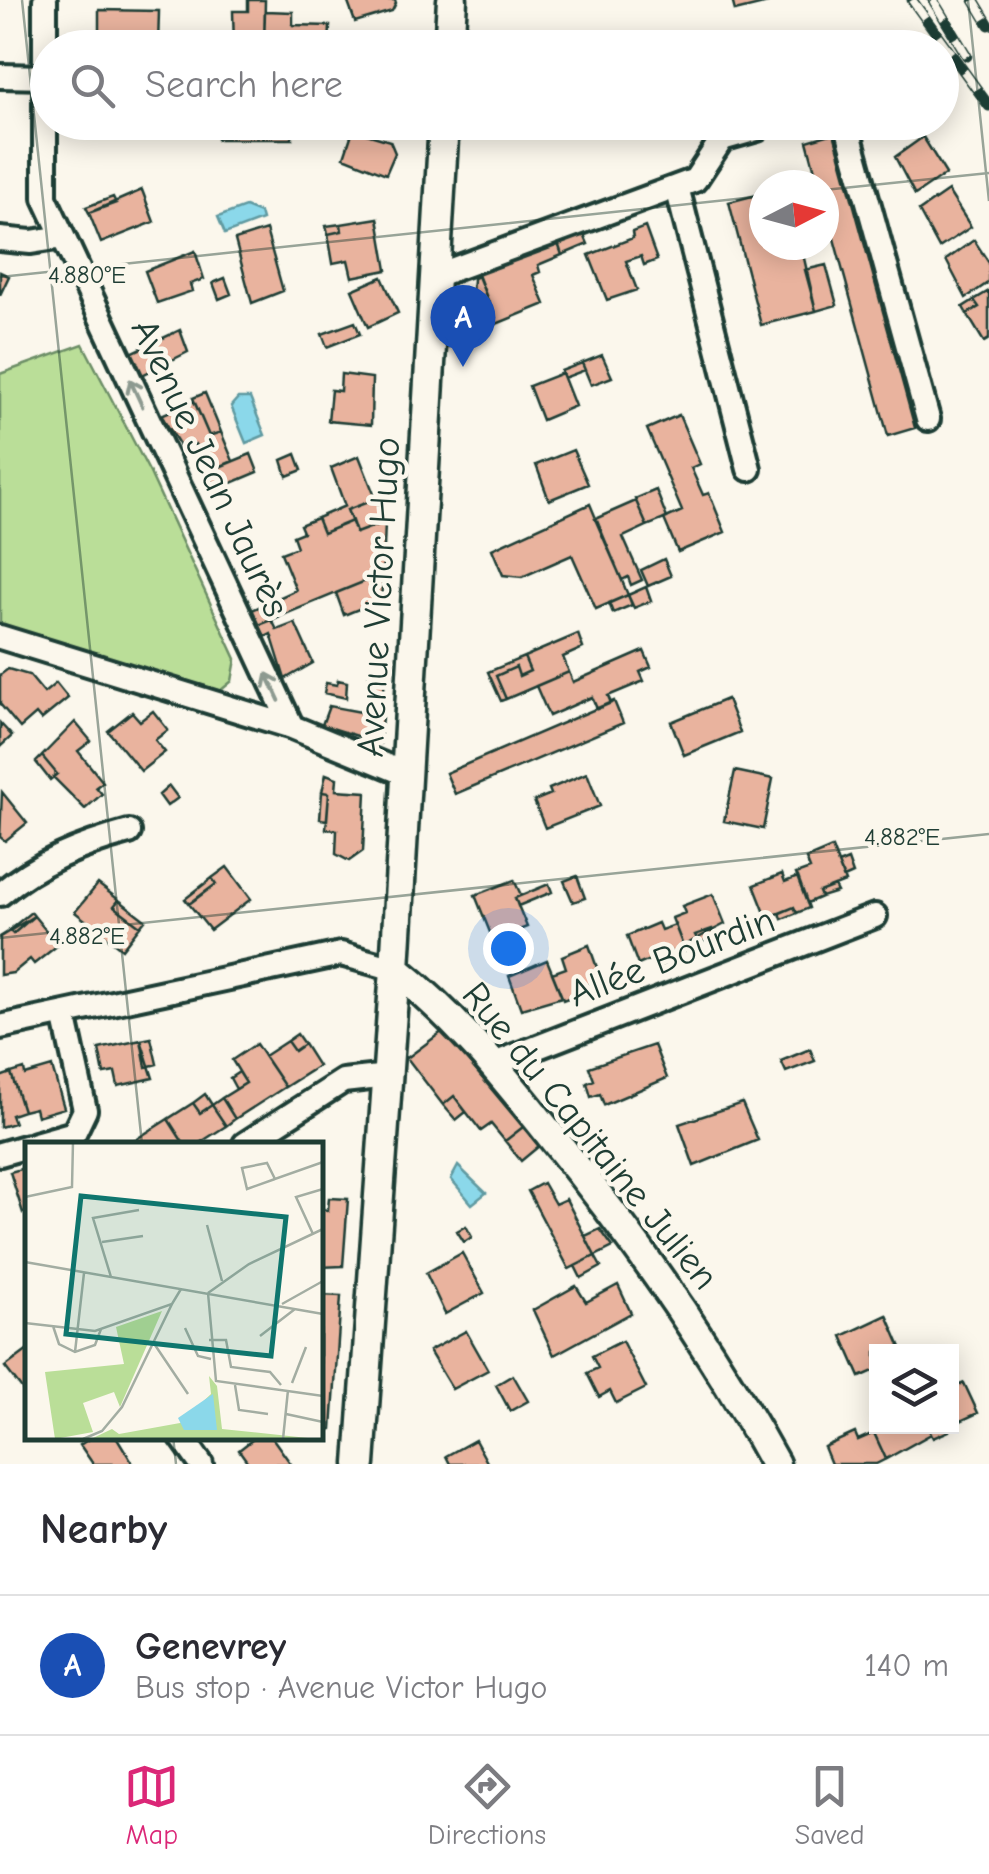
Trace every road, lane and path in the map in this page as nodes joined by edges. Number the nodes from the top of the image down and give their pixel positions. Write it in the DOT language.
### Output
graph roads {
  1 [pos="44,0"];
  2 [pos="452,0"];
  3 [pos="45,30"];
  4 [pos="450,30"];
  5 [pos="0,76"];
  6 [pos="30,77"];
  7 [pos="45,140"];
  8 [pos="443,140"];
  9 [pos="721,140"];
  10 [pos="851,140"];
  11 [pos="677,187"];
  12 [pos="63,237"];
  13 [pos="0,239"];
  14 [pos="435,276"];
  15 [pos="928,420"];
  16 [pos="749,470"];
  17 [pos="0,637"];
  18 [pos="292,727"];
  19 [pos="406,774"];
  20 [pos="129,832"];
  21 [pos="0,894"];
  22 [pos="875,916"];
  23 [pos="395,970"];
  24 [pos="64,1014"];
  25 [pos="0,1027"];
  26 [pos="494,1064"];
  27 [pos="388,1076"];
  28 [pos="42,1142"];
  29 [pos="249,1142"];
  30 [pos="25,1147"];
  31 [pos="0,1154"];
  32 [pos="183,1439"];
  33 [pos="201,1464"];
  34 [pos="360,1464"];
  35 [pos="775,1464"];
  1 -- 3 [label="street, Avenue Jean Jaurès"];
  2 -- 4 [label="street"];
  5 -- 6 [label="street"];
  7 -- 12 [label="street, Avenue Jean Jaurès"];
  8 -- 14 [label="street, Avenue Victor Hugo"];
  9 -- 11 [label="street"];
  10 -- 15 [label="street"];
  11 -- 14 [label="street"];
  11 -- 16 [label="street"];
  12 -- 13 [label="street"];
  18 -- 12 [label="street, Avenue Jean Jaurès, one-way"];
  14 -- 19 [label="street, Avenue Victor Hugo"];
  17 -- 18 [label="street"];
  18 -- 19 [label="street"];
  19 -- 23 [label="street, Avenue Victor Hugo"];
  20 -- 21 [label="street"];
  22 -- 26 [label="street, Allée Bourdin"];
  23 -- 24 [label="street"];
  23 -- 26 [label="street, Rue du Capitaine Julien"];
  23 -- 27 [label="street, Avenue Victor Hugo"];
  24 -- 25 [label="street"];
  24 -- 28 [label="street"];
  26 -- 35 [label="street, Rue du Capitaine Julien"];
  27 -- 29 [label="street"];
  27 -- 34 [label="street, Avenue Victor Hugo"];
  30 -- 31 [label="street"];
  32 -- 33 [label="street"];
}
